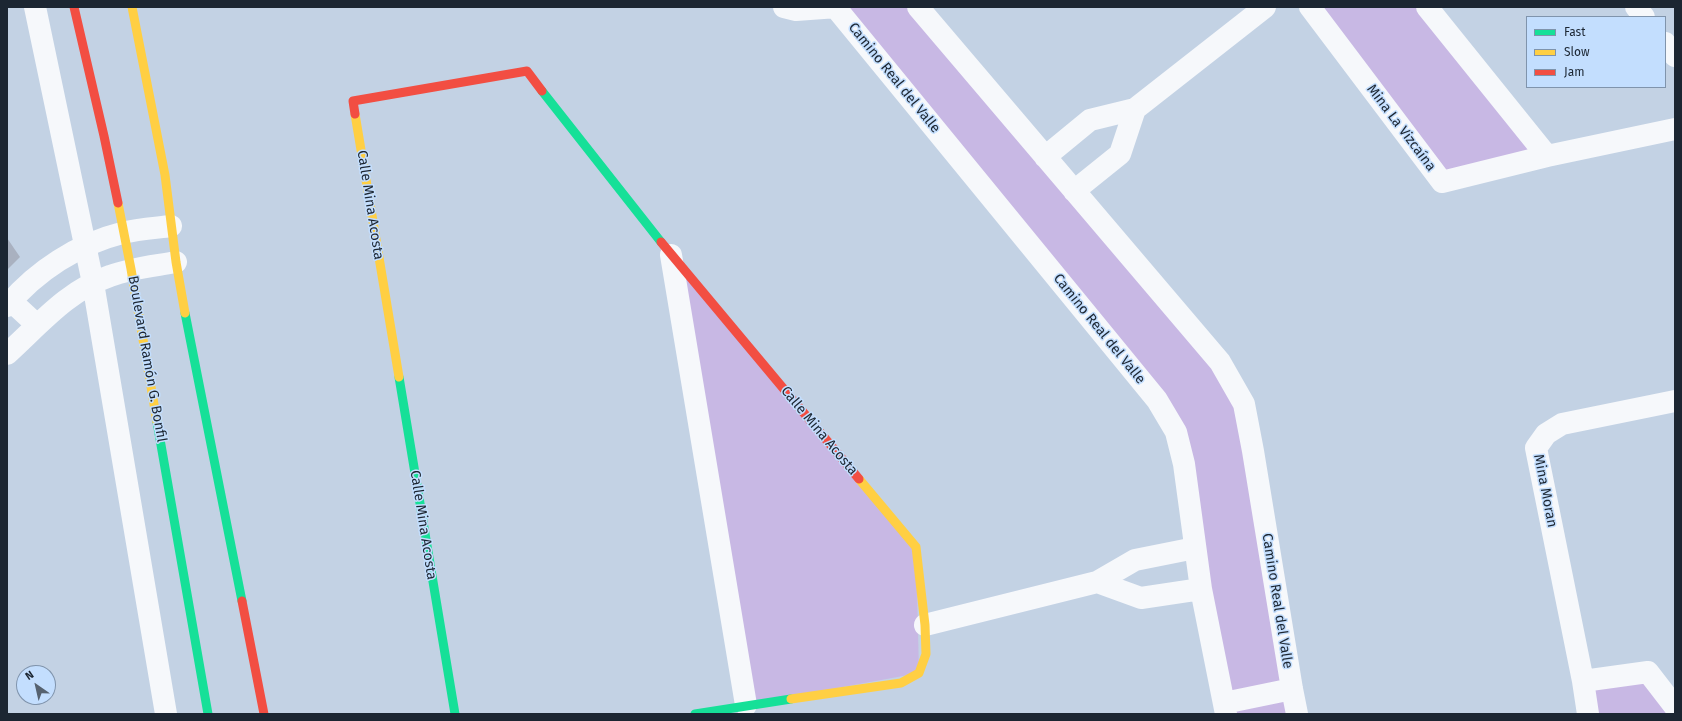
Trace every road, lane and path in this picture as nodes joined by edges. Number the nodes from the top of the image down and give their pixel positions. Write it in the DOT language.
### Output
graph roads {
  1 [pos="35,7"];
  2 [pos="74,7"];
  3 [pos="132,7"];
  4 [pos="784,7"];
  5 [pos="836,7"];
  6 [pos="918,7"];
  7 [pos="1265,7"];
  8 [pos="1310,7"];
  9 [pos="1427,7"];
  10 [pos="1636,7"];
  11 [pos="1643,16"];
  12 [pos="1666,45"];
  13 [pos="1675,56"];
  14 [pos="1135,109"];
  15 [pos="1675,129"];
  16 [pos="1547,156"];
  17 [pos="1045,157"];
  18 [pos="1074,191"];
  19 [pos="171,226"];
  20 [pos="123,233"];
  21 [pos="85,247"];
  22 [pos="671,255"];
  23 [pos="176,262"];
  24 [pos="131,269"];
  25 [pos="92,283"];
  26 [pos="9,303"];
  27 [pos="37,325"];
  28 [pos="7,354"];
  29 [pos="1675,401"];
  30 [pos="1195,548"];
  31 [pos="1097,582"];
  32 [pos="1200,589"];
  33 [pos="925,625"];
  34 [pos="1584,682"];
  35 [pos="1292,689"];
  36 [pos="746,705"];
  37 [pos="1675,708"];
  38 [pos="1225,709"];
  39 [pos="166,714"];
  40 [pos="208,714"];
  41 [pos="264,714"];
  42 [pos="455,714"];
  43 [pos="695,714"];
  44 [pos="1297,714"];
  45 [pos="1588,714"];
  1 -- 21 [label="street"];
  2 -- 20 [label="street, Boulevard Ramón G. Bonfil"];
  3 -- 19 [label="street"];
  4 -- 5 [label="street"];
  5 -- 30 [label="street, Camino Real del Valle"];
  6 -- 17 [label="street, Camino Real del Valle"];
  7 -- 14 [label="street"];
  8 -- 16 [label="street, Mina La Vizcaína"];
  9 -- 16 [label="street"];
  10 -- 11 [label="street"];
  12 -- 13 [label="street"];
  14 -- 17 [label="street"];
  14 -- 18 [label="street"];
  15 -- 16 [label="street, Mina La Vizcaína"];
  17 -- 18 [label="street, Camino Real del Valle"];
  18 -- 35 [label="street, Camino Real del Valle"];
  19 -- 20 [label="street"];
  19 -- 23 [label="street"];
  20 -- 21 [label="street"];
  20 -- 24 [label="street, Boulevard Ramón G. Bonfil"];
  21 -- 25 [label="street"];
  21 -- 26 [label="street"];
  22 -- 33 [label="street, Calle Mina Acosta"];
  22 -- 36 [label="street, Calle Mina Acosta"];
  22 -- 42 [label="street, Calle Mina Acosta"];
  23 -- 24 [label="street"];
  23 -- 41 [label="street"];
  24 -- 25 [label="street"];
  24 -- 40 [label="street, Boulevard Ramón G. Bonfil"];
  25 -- 27 [label="street"];
  25 -- 39 [label="street"];
  26 -- 27 [label="street"];
  27 -- 28 [label="street"];
  29 -- 34 [label="street, Mina Moran"];
  30 -- 31 [label="street"];
  30 -- 32 [label="street, Camino Real del Valle"];
  31 -- 32 [label="street"];
  31 -- 33 [label="street"];
  32 -- 38 [label="street, Camino Real del Valle"];
  33 -- 36 [label="street, Calle Mina Acosta"];
  34 -- 37 [label="street"];
  34 -- 45 [label="street, Mina Moran"];
  35 -- 38 [label="street"];
  35 -- 44 [label="street, Camino Real del Valle"];
  36 -- 43 [label="street, Calle Mina Acosta"];
}
